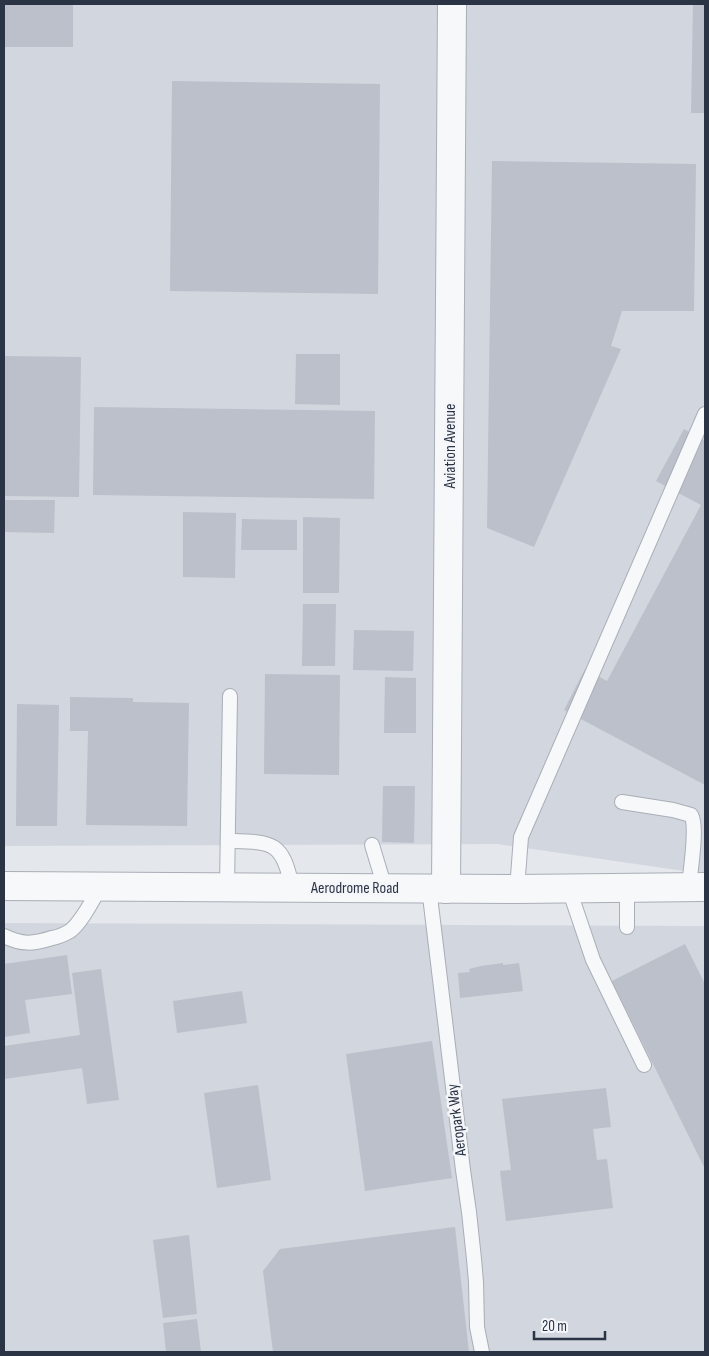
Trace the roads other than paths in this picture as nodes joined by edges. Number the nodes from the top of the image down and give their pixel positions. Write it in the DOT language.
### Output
graph roads {
  1 [pos="452,4"];
  2 [pos="705,414"];
  3 [pos="230,696"];
  4 [pos="622,802"];
  5 [pos="228,842"];
  6 [pos="372,845"];
  7 [pos="4,886"];
  8 [pos="101,886"];
  9 [pos="227,887"];
  10 [pos="697,887"];
  11 [pos="292,888"];
  12 [pos="384,888"];
  13 [pos="437,888"];
  14 [pos="627,888"];
  15 [pos="517,889"];
  16 [pos="569,889"];
  17 [pos="627,927"];
  18 [pos="4,936"];
  19 [pos="644,1065"];
  20 [pos="482,1352"];
  1 -- 13 [label="street, Aviation Avenue"];
  2 -- 15 [label="lane"];
  3 -- 5 [label="lane"];
  4 -- 10 [label="lane"];
  5 -- 9 [label="lane"];
  5 -- 11 [label="lane"];
  6 -- 12 [label="lane"];
  7 -- 8 [label="street, Aerodrome Road"];
  8 -- 9 [label="street, Aerodrome Road"];
  8 -- 18 [label="lane"];
  9 -- 11 [label="street, Aerodrome Road"];
  10 -- 14 [label="street, Aerodrome Road"];
  11 -- 12 [label="street, Aerodrome Road"];
  12 -- 13 [label="street, Aerodrome Road"];
  13 -- 15 [label="street, Aerodrome Road"];
  13 -- 20 [label="lane, Aeropark Way"];
  14 -- 16 [label="street, Aerodrome Road"];
  14 -- 17 [label="lane"];
  15 -- 16 [label="street, Aerodrome Road"];
  16 -- 19 [label="lane"];
}
